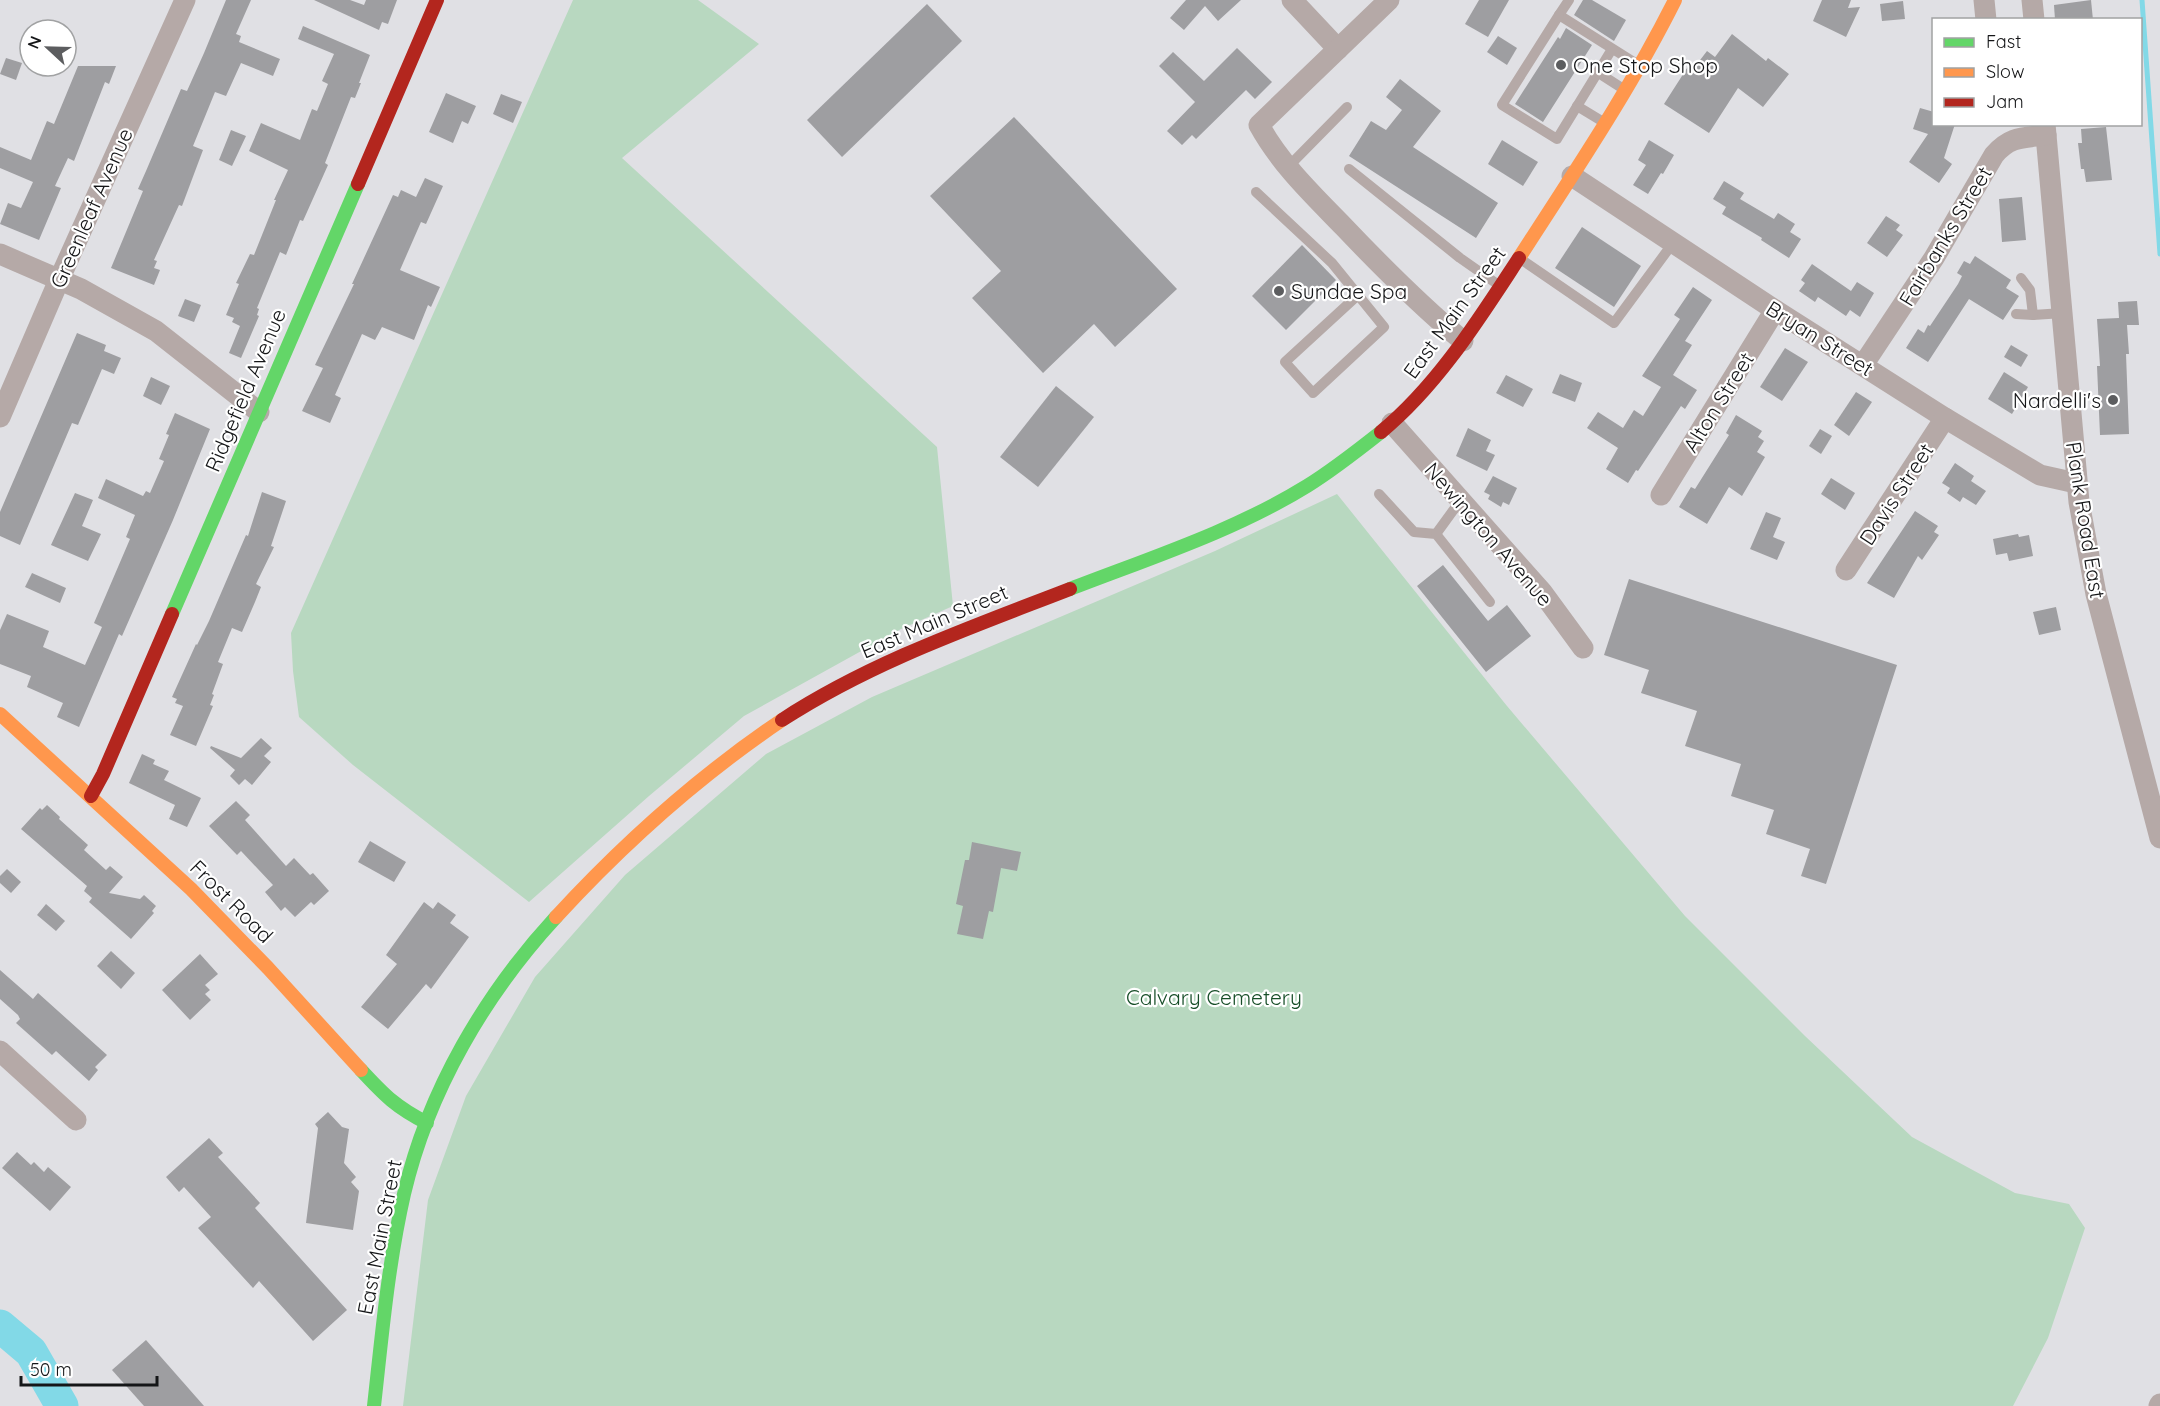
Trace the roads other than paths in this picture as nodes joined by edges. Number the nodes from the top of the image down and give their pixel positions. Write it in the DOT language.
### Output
graph roads {
  1 [pos="185,0"];
  2 [pos="437,0"];
  3 [pos="1292,0"];
  4 [pos="1389,0"];
  5 [pos="1569,0"];
  6 [pos="1675,0"];
  7 [pos="1983,0"];
  8 [pos="2032,0"];
  9 [pos="1559,15"];
  10 [pos="1986,18"];
  11 [pos="2034,18"];
  12 [pos="1338,49"];
  13 [pos="1612,49"];
  14 [pos="1641,66"];
  15 [pos="1598,72"];
  16 [pos="1626,90"];
  17 [pos="1577,106"];
  18 [pos="1347,107"];
  19 [pos="1605,123"];
  20 [pos="2046,130"];
  21 [pos="2003,134"];
  22 [pos="1287,168"];
  23 [pos="1349,169"];
  24 [pos="1572,176"];
  25 [pos="1256,192"];
  26 [pos="1673,243"];
  27 [pos="0,254"];
  28 [pos="1518,258"];
  29 [pos="2021,278"];
  30 [pos="59,280"];
  31 [pos="1501,286"];
  32 [pos="1358,295"];
  33 [pos="1774,310"];
  34 [pos="2063,313"];
  35 [pos="2016,314"];
  36 [pos="2033,315"];
  37 [pos="1464,341"];
  38 [pos="1863,365"];
  39 [pos="259,412"];
  40 [pos="0,417"];
  41 [pos="1946,418"];
  42 [pos="1392,423"];
  43 [pos="2076,483"];
  44 [pos="1379,494"];
  45 [pos="1660,495"];
  46 [pos="1460,501"];
  47 [pos="1436,534"];
  48 [pos="1846,570"];
  49 [pos="1490,602"];
  50 [pos="1583,648"];
  51 [pos="0,714"];
  52 [pos="91,796"];
  53 [pos="2160,838"];
  54 [pos="0,1051"];
  55 [pos="76,1120"];
  56 [pos="427,1123"];
  57 [pos="374,1406"];
  1 -- 30 [label="street, Greenleaf Avenue"];
  2 -- 39 [label="main road, Ridgefield Avenue"];
  3 -- 12 [label="street"];
  4 -- 12 [label="street"];
  5 -- 9 [label="lane"];
  6 -- 14 [label="main road, East Main Street"];
  7 -- 10 [label="street"];
  8 -- 11 [label="street"];
  9 -- 13 [label="lane"];
  9 -- 17 [label="lane"];
  12 -- 22 [label="street"];
  13 -- 14 [label="lane"];
  13 -- 15 [label="lane"];
  14 -- 16 [label="main road, East Main Street"];
  15 -- 16 [label="lane"];
  15 -- 17 [label="lane"];
  16 -- 19 [label="main road, East Main Street"];
  17 -- 19 [label="lane"];
  18 -- 22 [label="lane"];
  19 -- 24 [label="main road, East Main Street"];
  20 -- 21 [label="street, Fairbanks Street"];
  20 -- 34 [label="street, Plank Road East"];
  21 -- 38 [label="street, Fairbanks Street"];
  22 -- 37 [label="street"];
  23 -- 31 [label="lane"];
  24 -- 26 [label="street, Bryan Street"];
  24 -- 28 [label="main road, East Main Street"];
  25 -- 32 [label="lane"];
  26 -- 28 [label="lane"];
  26 -- 33 [label="street, Bryan Street"];
  27 -- 30 [label="street"];
  28 -- 31 [label="main road, East Main Street"];
  29 -- 36 [label="lane"];
  30 -- 39 [label="street"];
  30 -- 40 [label="street, Greenleaf Avenue"];
  31 -- 37 [label="main road, East Main Street"];
  32 -- 32 [label="lane"];
  33 -- 38 [label="street, Bryan Street"];
  33 -- 45 [label="street, Alton Street"];
  34 -- 36 [label="lane"];
  34 -- 43 [label="street, Plank Road East"];
  35 -- 36 [label="lane"];
  37 -- 42 [label="main road, East Main Street"];
  38 -- 41 [label="street, Bryan Street"];
  39 -- 52 [label="main road, Ridgefield Avenue"];
  41 -- 43 [label="street, Bryan Street"];
  41 -- 48 [label="street, Davis Street"];
  42 -- 46 [label="street, Newington Avenue"];
  42 -- 56 [label="main road, East Main Street"];
  43 -- 53 [label="street, Plank Road East"];
  44 -- 47 [label="lane"];
  46 -- 47 [label="lane"];
  46 -- 50 [label="street, Newington Avenue"];
  47 -- 49 [label="lane"];
  51 -- 52 [label="main road, Frost Road"];
  52 -- 56 [label="main road, Frost Road"];
  54 -- 55 [label="street"];
  56 -- 57 [label="main road, East Main Street"];
}
